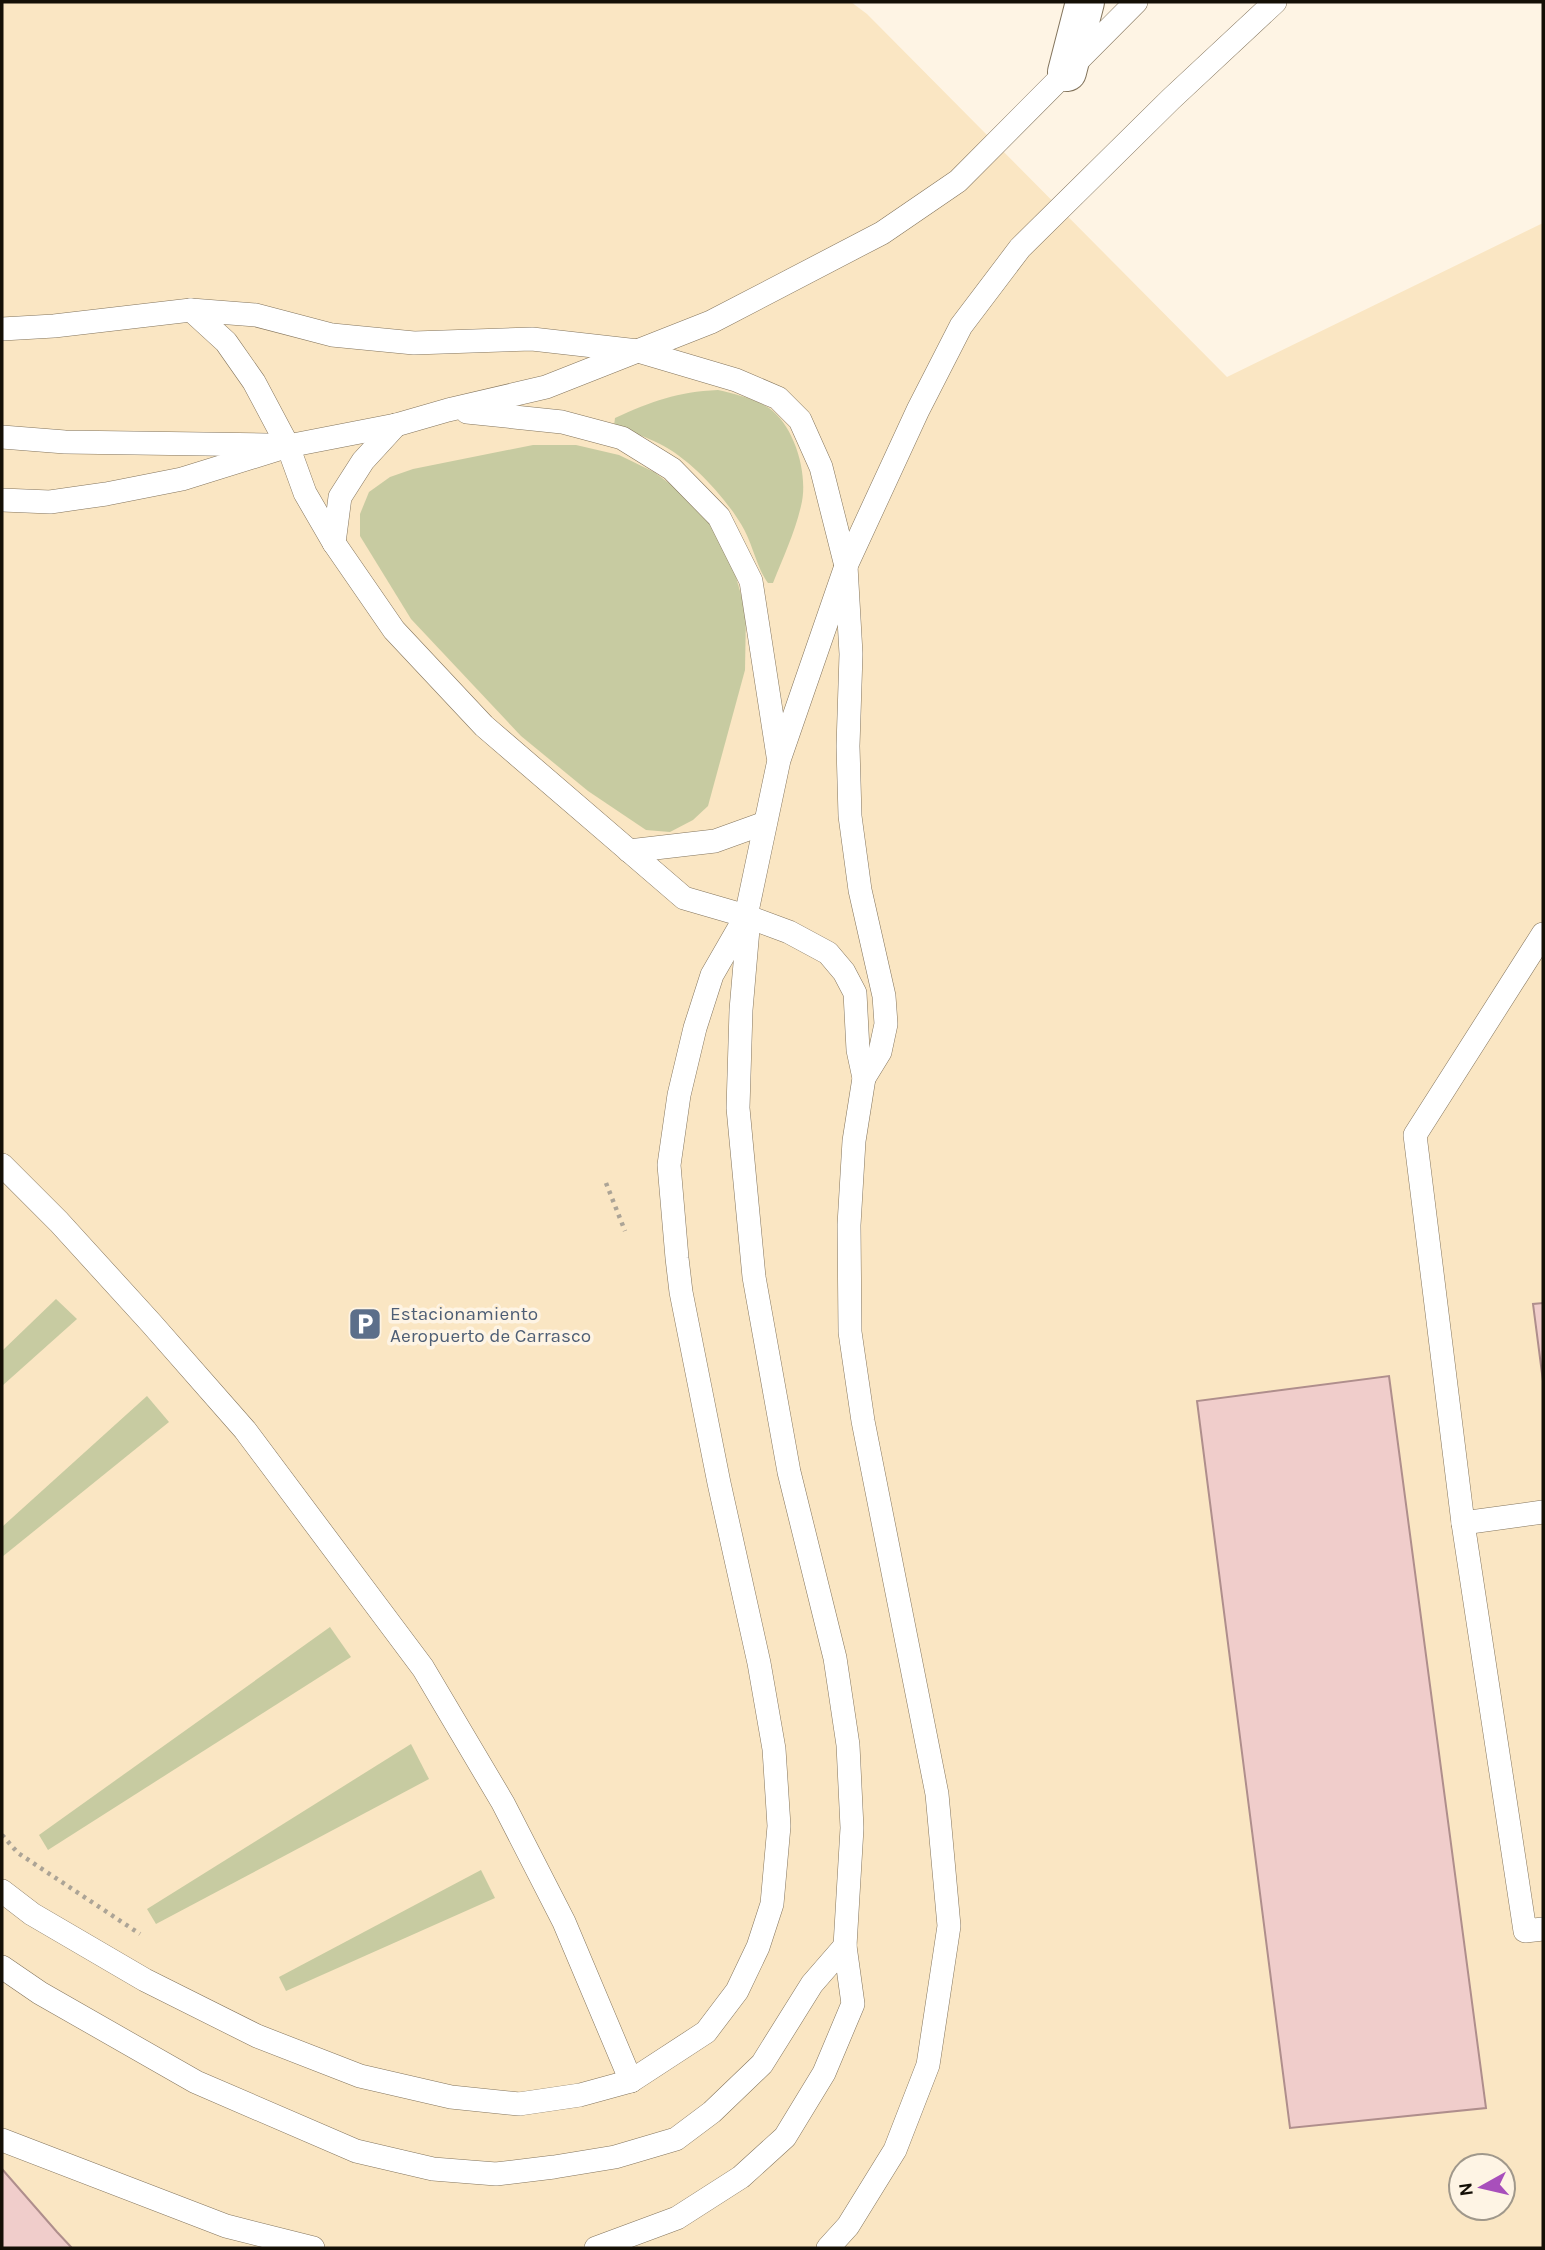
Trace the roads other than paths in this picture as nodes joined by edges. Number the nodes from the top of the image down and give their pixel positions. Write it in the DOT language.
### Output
graph roads {
  1 [pos="1085,2"];
  2 [pos="1136,2"];
  3 [pos="1275,2"];
  4 [pos="1067,72"];
  5 [pos="191,310"];
  6 [pos="2,329"];
  7 [pos="638,351"];
  8 [pos="448,410"];
  9 [pos="396,425"];
  10 [pos="2,437"];
  11 [pos="288,446"];
  12 [pos="2,500"];
  13 [pos="334,543"];
  14 [pos="846,566"];
  15 [pos="779,760"];
  16 [pos="765,823"];
  17 [pos="629,850"];
  18 [pos="746,916"];
  19 [pos="1543,934"];
  20 [pos="864,1078"];
  21 [pos="2,1165"];
  22 [pos="1543,1512"];
  23 [pos="1463,1524"];
  24 [pos="2,1891"];
  25 [pos="1543,1929"];
  26 [pos="845,1947"];
  27 [pos="2,1967"];
  28 [pos="631,2081"];
  29 [pos="2,2140"];
  30 [pos="313,2248"];
  31 [pos="596,2248"];
  32 [pos="828,2248"];
  1 -- 4 [label="highway"];
  2 -- 4 [label="lane"];
  3 -- 14 [label="lane"];
  4 -- 7 [label="lane"];
  5 -- 6 [label="lane"];
  5 -- 7 [label="lane"];
  5 -- 11 [label="lane"];
  7 -- 8 [label="lane"];
  7 -- 14 [label="lane"];
  8 -- 9 [label="lane"];
  8 -- 15 [label="lane"];
  9 -- 11 [label="lane"];
  9 -- 13 [label="lane"];
  10 -- 11 [label="lane"];
  11 -- 12 [label="lane"];
  11 -- 13 [label="lane"];
  13 -- 17 [label="lane"];
  14 -- 15 [label="lane"];
  14 -- 20 [label="lane"];
  15 -- 16 [label="lane"];
  16 -- 17 [label="lane"];
  16 -- 18 [label="lane"];
  17 -- 18 [label="lane"];
  18 -- 20 [label="lane"];
  18 -- 26 [label="lane"];
  18 -- 28 [label="lane"];
  19 -- 23 [label="lane"];
  20 -- 32 [label="lane"];
  21 -- 28 [label="lane"];
  22 -- 23 [label="lane"];
  23 -- 25 [label="lane"];
  24 -- 28 [label="lane"];
  26 -- 27 [label="lane"];
  26 -- 31 [label="lane"];
  29 -- 30 [label="lane"];
}
